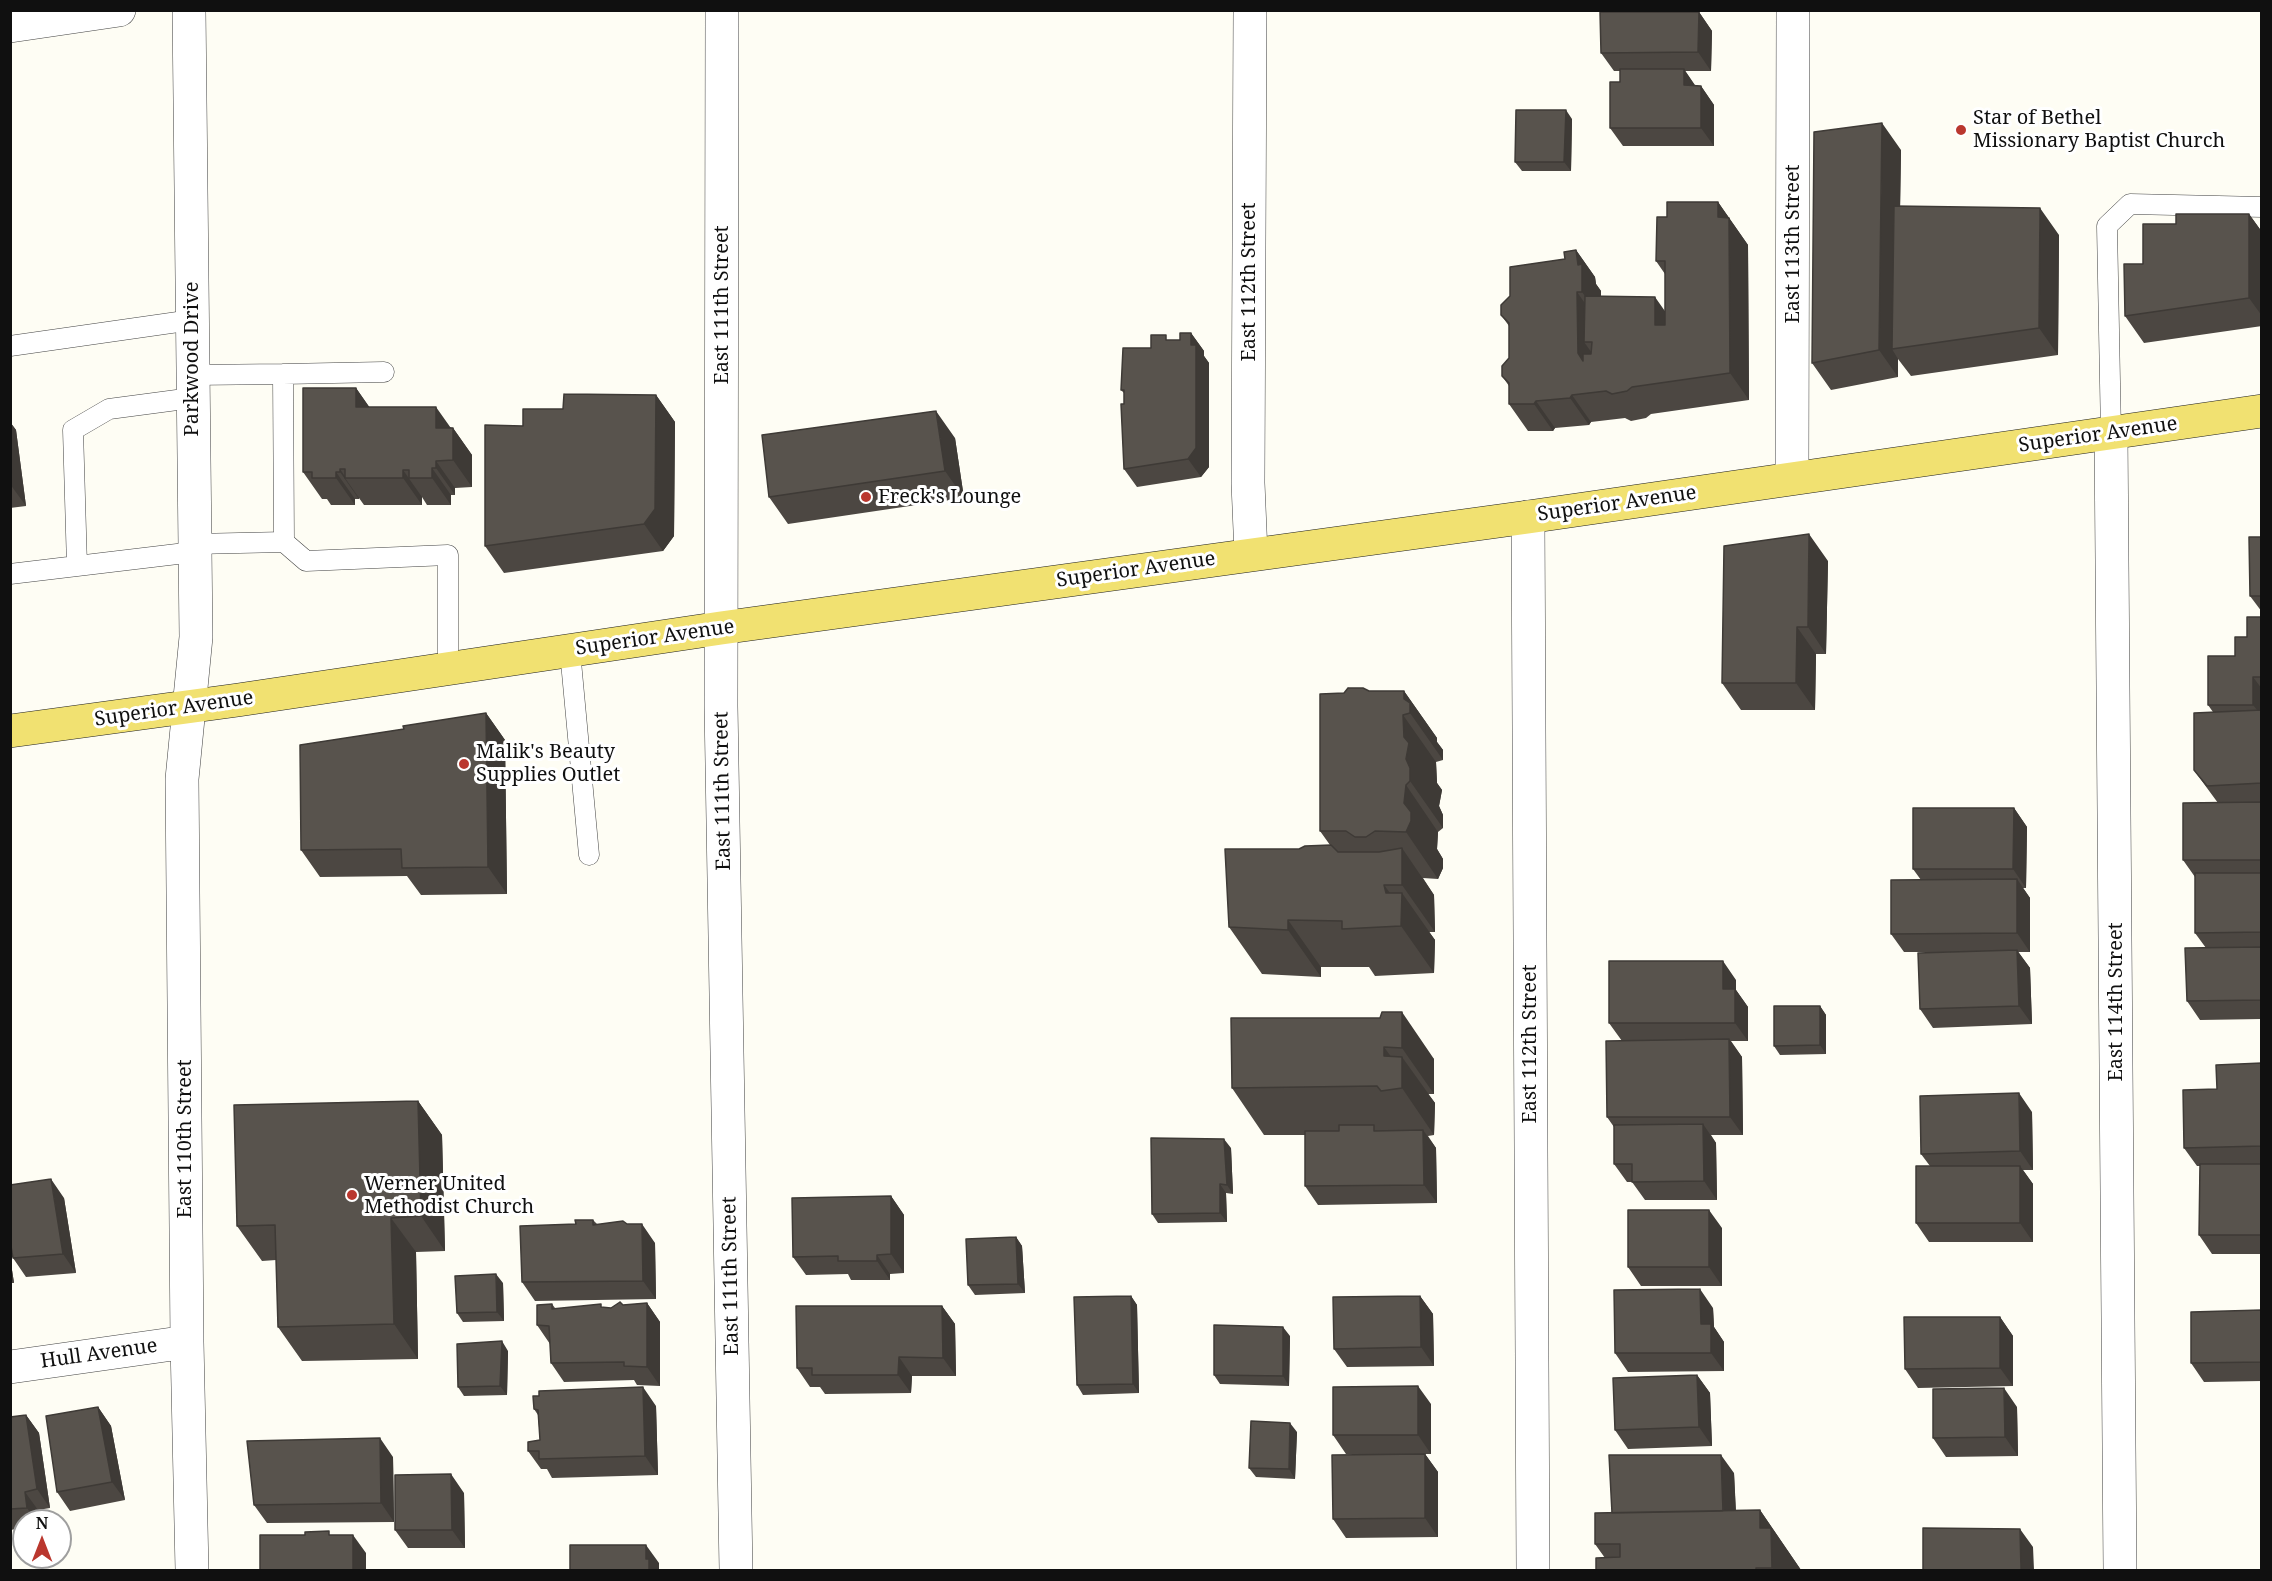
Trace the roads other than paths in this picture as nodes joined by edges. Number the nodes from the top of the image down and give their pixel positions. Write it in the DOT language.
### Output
graph roads {
  1 [pos="119,10"];
  2 [pos="189,10"];
  3 [pos="723,10"];
  4 [pos="1250,10"];
  5 [pos="1793,10"];
  6 [pos="10,26"];
  7 [pos="2262,207"];
  8 [pos="192,320"];
  9 [pos="10,346"];
  10 [pos="384,372"];
  11 [pos="283,374"];
  12 [pos="192,387"];
  13 [pos="2262,411"];
  14 [pos="2111,434"];
  15 [pos="1792,478"];
  16 [pos="1528,517"];
  17 [pos="284,542"];
  18 [pos="195,548"];
  19 [pos="1251,554"];
  20 [pos="77,566"];
  21 [pos="10,574"];
  22 [pos="721,628"];
  23 [pos="570,651"];
  24 [pos="448,669"];
  25 [pos="188,707"];
  26 [pos="10,732"];
  27 [pos="589,855"];
  28 [pos="187,1342"];
  29 [pos="10,1366"];
  30 [pos="192,1570"];
  31 [pos="736,1570"];
  32 [pos="1533,1570"];
  33 [pos="2121,1570"];
  1 -- 6 [label="street"];
  2 -- 8 [label="street, Parkwood Drive"];
  3 -- 22 [label="street, East 111th Street"];
  4 -- 19 [label="street, East 112th Street"];
  5 -- 15 [label="street, East 113th Street"];
  7 -- 14 [label="lane"];
  8 -- 9 [label="lane"];
  8 -- 12 [label="street, Parkwood Drive"];
  10 -- 11 [label="lane"];
  11 -- 12 [label="lane"];
  11 -- 17 [label="lane"];
  12 -- 18 [label="street, Parkwood Drive"];
  12 -- 20 [label="lane"];
  13 -- 14 [label="main road, Superior Avenue"];
  14 -- 15 [label="main road, Superior Avenue"];
  14 -- 33 [label="street, East 114th Street"];
  15 -- 16 [label="main road, Superior Avenue"];
  16 -- 19 [label="main road, Superior Avenue"];
  16 -- 32 [label="street, East 112th Street"];
  17 -- 18 [label="lane"];
  17 -- 24 [label="lane"];
  18 -- 20 [label="lane"];
  18 -- 25 [label="street, Parkwood Drive"];
  19 -- 22 [label="main road, Superior Avenue"];
  20 -- 21 [label="lane"];
  22 -- 23 [label="main road, Superior Avenue"];
  22 -- 31 [label="street, East 111th Street"];
  23 -- 24 [label="main road, Superior Avenue"];
  23 -- 27 [label="lane"];
  24 -- 25 [label="main road, Superior Avenue"];
  25 -- 26 [label="main road, Superior Avenue"];
  25 -- 28 [label="street, East 110th Street"];
  28 -- 29 [label="street, Hull Avenue"];
  28 -- 30 [label="street, East 110th Street"];
}
